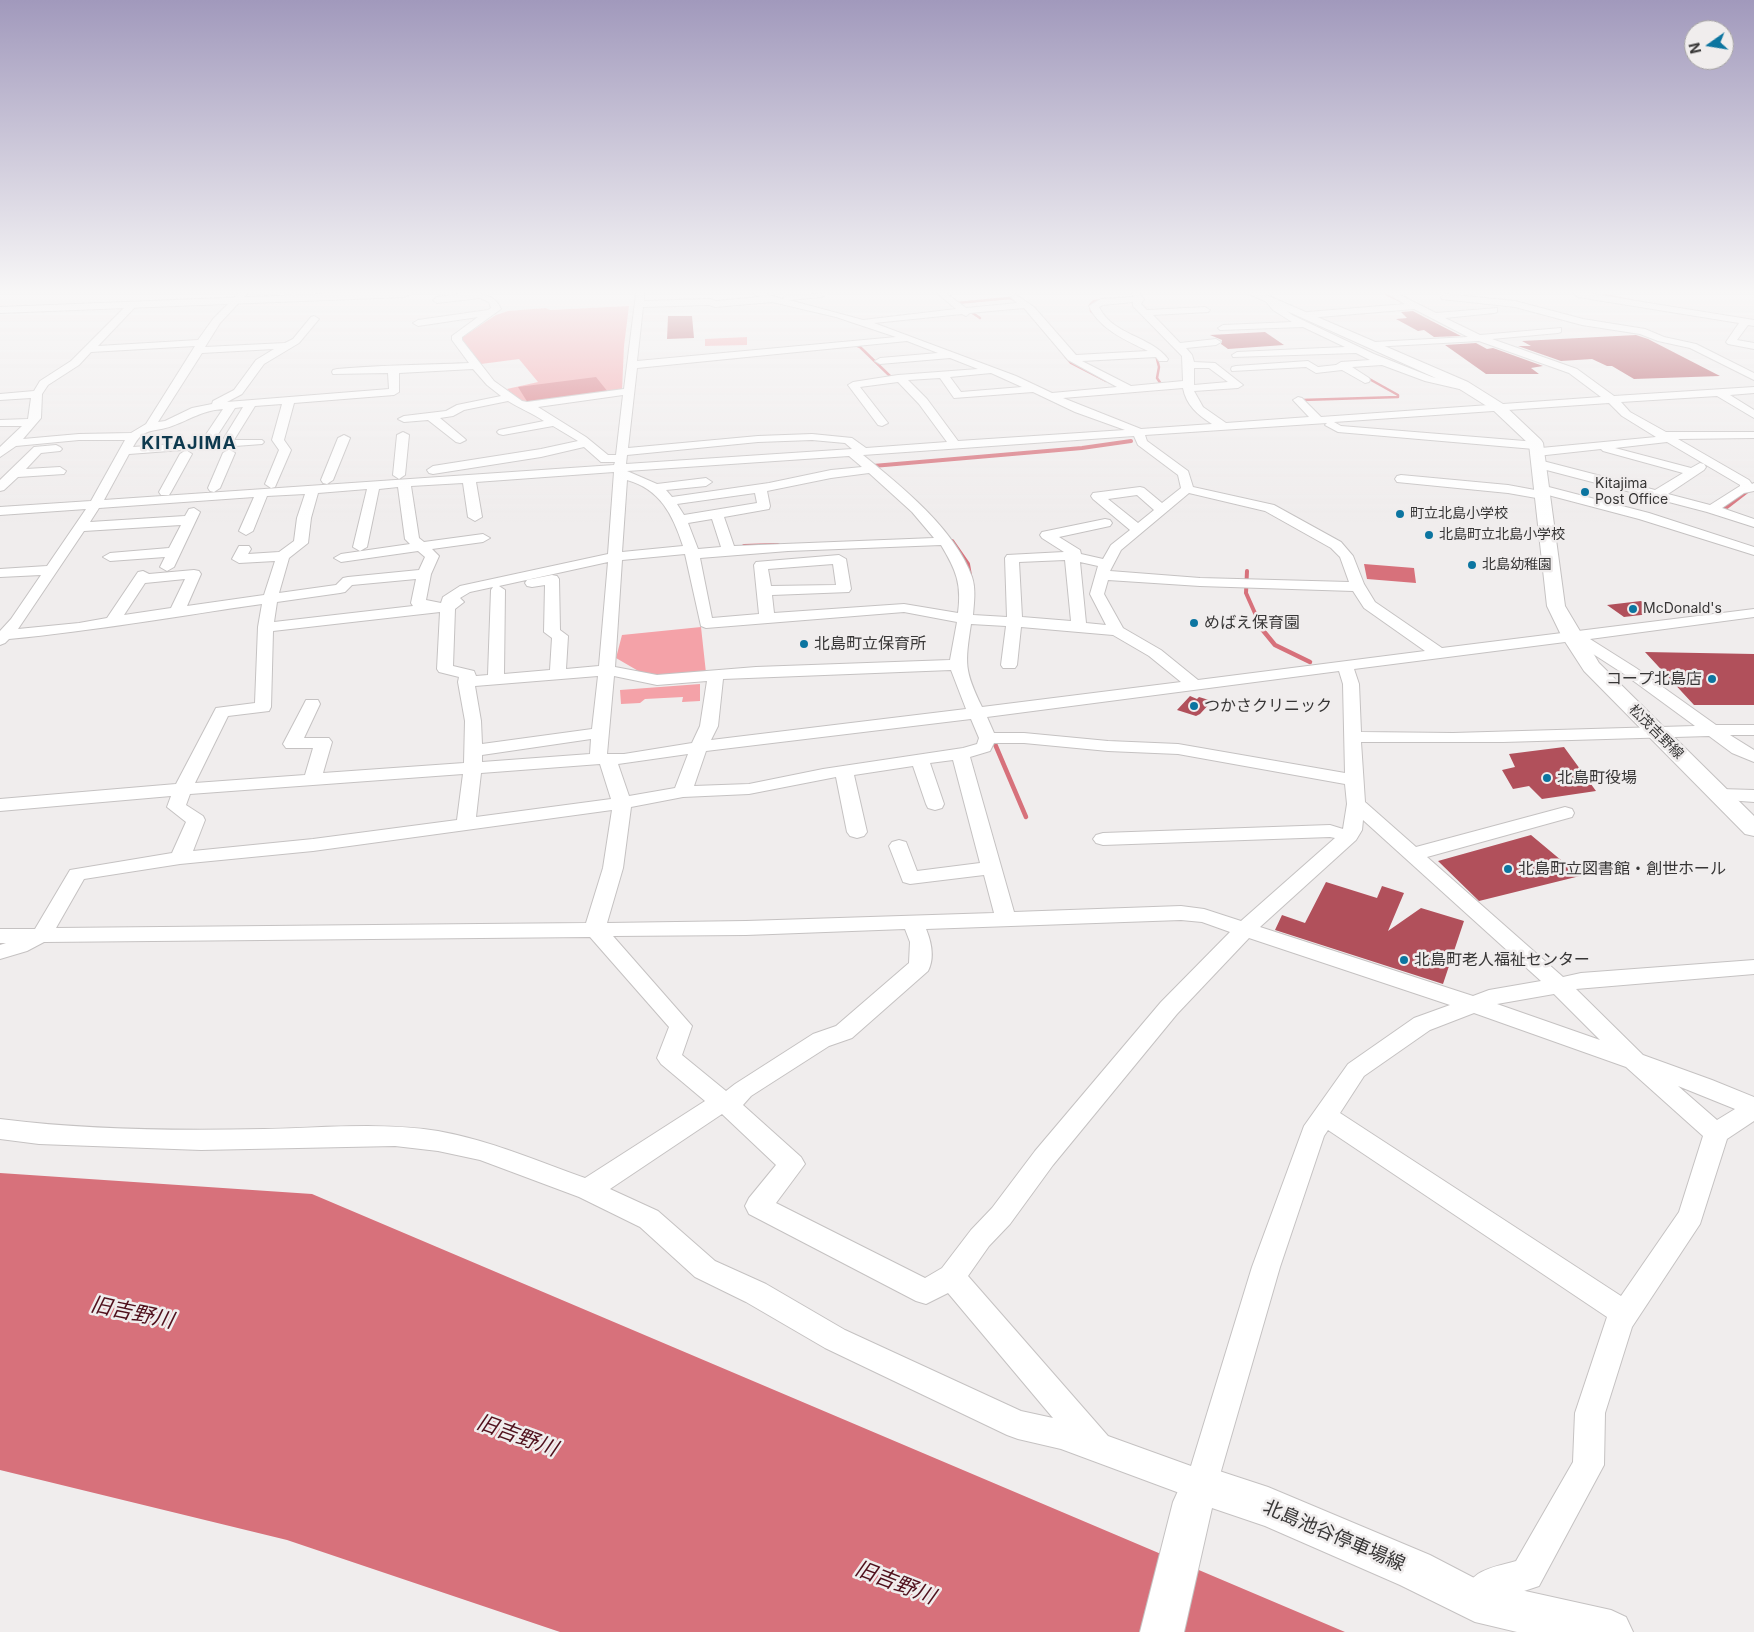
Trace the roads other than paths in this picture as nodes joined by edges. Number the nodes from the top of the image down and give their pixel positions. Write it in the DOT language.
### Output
graph roads {
  1 [pos="64,370"];
  2 [pos="185,370"];
  3 [pos="254,370"];
  4 [pos="355,370"];
  5 [pos="395,370"];
  6 [pos="480,370"];
  7 [pos="631,370"];
  8 [pos="890,370"];
  9 [pos="990,370"];
  10 [pos="992,370"];
  11 [pos="1093,370"];
  12 [pos="1162,370"];
  13 [pos="1189,370"];
  14 [pos="1219,370"];
  15 [pos="1348,370"];
  16 [pos="1407,370"];
  17 [pos="1429,370"];
  18 [pos="1571,370"];
  19 [pos="1739,370"];
  20 [pos="1754,370"];
  21 [pos="337,372"];
  22 [pos="1742,372"];
  23 [pos="943,374"];
  24 [pos="1754,377"];
  25 [pos="899,378"];
  26 [pos="1365,380"];
  27 [pos="1168,386"];
  28 [pos="1189,386"];
  29 [pos="1468,388"];
  30 [pos="1034,389"];
  31 [pos="1129,389"];
  32 [pos="1754,390"];
  33 [pos="629,391"];
  34 [pos="380,393"];
  35 [pos="1720,393"];
  36 [pos="37,394"];
  37 [pos="0,397"];
  38 [pos="334,397"];
  39 [pos="512,397"];
  40 [pos="1049,397"];
  41 [pos="289,400"];
  42 [pos="1298,400"];
  43 [pos="1612,400"];
  44 [pos="251,403"];
  45 [pos="231,405"];
  46 [pos="527,405"];
  47 [pos="210,407"];
  48 [pos="1498,407"];
  49 [pos="376,408"];
  50 [pos="330,411"];
  51 [pos="1754,415"];
  52 [pos="430,416"];
  53 [pos="404,419"];
  54 [pos="1321,420"];
  55 [pos="32,422"];
  56 [pos="554,422"];
  57 [pos="0,423"];
  58 [pos="882,424"];
  59 [pos="1740,425"];
  60 [pos="150,426"];
  61 [pos="1223,426"];
  62 [pos="1754,426"];
  63 [pos="503,432"];
  64 [pos="1141,433"];
  65 [pos="403,435"];
  66 [pos="1754,435"];
  67 [pos="133,436"];
  68 [pos="1667,436"];
  69 [pos="230,438"];
  70 [pos="344,438"];
  71 [pos="460,440"];
  72 [pos="583,440"];
  73 [pos="258,442"];
  74 [pos="955,445"];
  75 [pos="204,446"];
  76 [pos="1596,446"];
  77 [pos="5,448"];
  78 [pos="471,448"];
  79 [pos="78,449"];
  80 [pos="125,451"];
  81 [pos="859,452"];
  82 [pos="1538,454"];
  83 [pos="480,462"];
  84 [pos="1708,462"];
  85 [pos="621,463"];
  86 [pos="873,469"];
  87 [pos="60,471"];
  88 [pos="1693,472"];
  89 [pos="14,473"];
  90 [pos="469,478"];
  91 [pos="401,479"];
  92 [pos="1400,479"];
  93 [pos="327,480"];
  94 [pos="706,482"];
  95 [pos="1107,484"];
  96 [pos="374,485"];
  97 [pos="0,487"];
  98 [pos="214,488"];
  99 [pos="266,488"];
  100 [pos="655,488"];
  101 [pos="760,488"];
  102 [pos="1750,488"];
  103 [pos="314,489"];
  104 [pos="1187,489"];
  105 [pos="739,491"];
  106 [pos="166,492"];
  107 [pos="1542,492"];
  108 [pos="1118,493"];
  109 [pos="1657,495"];
  110 [pos="201,497"];
  111 [pos="668,501"];
  112 [pos="116,504"];
  113 [pos="95,505"];
  114 [pos="749,509"];
  115 [pos="1712,509"];
  116 [pos="1162,510"];
  117 [pos="0,511"];
  118 [pos="717,514"];
  119 [pos="475,517"];
  120 [pos="190,520"];
  121 [pos="680,520"];
  122 [pos="1754,522"];
  123 [pos="143,523"];
  124 [pos="1105,523"];
  125 [pos="80,527"];
  126 [pos="1086,527"];
  127 [pos="1138,529"];
  128 [pos="246,530"];
  129 [pos="483,538"];
  130 [pos="946,541"];
  131 [pos="1120,545"];
  132 [pos="360,546"];
  133 [pos="422,548"];
  134 [pos="729,548"];
  135 [pos="244,549"];
  136 [pos="692,551"];
  137 [pos="1754,551"];
  138 [pos="175,552"];
  139 [pos="117,556"];
  140 [pos="283,556"];
  141 [pos="1072,556"];
  142 [pos="614,557"];
  143 [pos="341,558"];
  144 [pos="167,567"];
  145 [pos="1104,569"];
  146 [pos="51,570"];
  147 [pos="0,573"];
  148 [pos="424,574"];
  149 [pos="1359,586"];
  150 [pos="498,590"];
  151 [pos="764,591"];
  152 [pos="271,597"];
  153 [pos="447,607"];
  154 [pos="177,612"];
  155 [pos="1754,613"];
  156 [pos="767,618"];
  157 [pos="965,619"];
  158 [pos="112,621"];
  159 [pos="1016,622"];
  160 [pos="1079,626"];
  161 [pos="266,627"];
  162 [pos="1117,631"];
  163 [pos="1575,637"];
  164 [pos="3,638"];
  165 [pos="1440,654"];
  166 [pos="958,664"];
  167 [pos="1009,665"];
  168 [pos="1345,666"];
  169 [pos="607,670"];
  170 [pos="558,673"];
  171 [pos="716,675"];
  172 [pos="496,678"];
  173 [pos="466,682"];
  174 [pos="1196,686"];
  175 [pos="312,704"];
  176 [pos="978,713"];
  177 [pos="1712,730"];
  178 [pos="1754,730"];
  179 [pos="1655,731"];
  180 [pos="600,733"];
  181 [pos="1353,737"];
  182 [pos="988,738"];
  183 [pos="699,747"];
  184 [pos="960,754"];
  185 [pos="1754,757"];
  186 [pos="473,759"];
  187 [pos="603,759"];
  188 [pos="920,760"];
  189 [pos="844,771"];
  190 [pos="313,779"];
  191 [pos="1354,780"];
  192 [pos="183,789"];
  193 [pos="683,792"];
  194 [pos="1720,795"];
  195 [pos="1754,796"];
  196 [pos="622,802"];
  197 [pos="935,804"];
  198 [pos="1356,804"];
  199 [pos="0,805"];
  200 [pos="1565,813"];
  201 [pos="466,823"];
  202 [pos="1754,829"];
  203 [pos="857,832"];
  204 [pos="1349,836"];
  205 [pos="1102,839"];
  206 [pos="899,846"];
  207 [pos="1414,854"];
  208 [pos="180,858"];
  209 [pos="992,868"];
  210 [pos="1006,920"];
  211 [pos="913,923"];
  212 [pos="595,929"];
  213 [pos="1244,930"];
  214 [pos="42,934"];
  215 [pos="0,936"];
  216 [pos="0,952"];
  217 [pos="1754,966"];
  218 [pos="1560,985"];
  219 [pos="1473,1004"];
  220 [pos="1635,1062"];
  221 [pos="725,1103"];
  222 [pos="1754,1108"];
  223 [pos="1326,1115"];
  224 [pos="0,1129"];
  225 [pos="1716,1133"];
  226 [pos="588,1190"];
  227 [pos="952,1276"];
  228 [pos="1624,1313"];
  229 [pos="1097,1447"];
  230 [pos="1197,1494"];
  231 [pos="1475,1601"];
  232 [pos="1162,1632"];
  233 [pos="1611,1632"];
  1 -- 36 [label="street"];
  2 -- 60 [label="street"];
  3 -- 47 [label="street"];
  4 -- 21 [label="street"];
  5 -- 34 [label="street"];
  6 -- 39 [label="street"];
  7 -- 33 [label="street"];
  8 -- 25 [label="street"];
  9 -- 23 [label="street"];
  10 -- 30 [label="street"];
  11 -- 31 [label="street"];
  12 -- 27 [label="street"];
  13 -- 28 [label="street"];
  14 -- 28 [label="street"];
  15 -- 26 [label="street"];
  16 -- 29 [label="street"];
  17 -- 29 [label="main road"];
  18 -- 43 [label="street"];
  19 -- 22 [label="street"];
  20 -- 22 [label="street"];
  22 -- 24 [label="street"];
  23 -- 25 [label="street"];
  23 -- 30 [label="street"];
  25 -- 58 [label="street"];
  25 -- 74 [label="street"];
  27 -- 28 [label="street"];
  27 -- 31 [label="street"];
  28 -- 61 [label="street"];
  29 -- 48 [label="main road"];
  30 -- 40 [label="street"];
  31 -- 40 [label="street"];
  32 -- 35 [label="street"];
  33 -- 46 [label="street"];
  33 -- 85 [label="street"];
  34 -- 38 [label="street"];
  34 -- 49 [label="street"];
  35 -- 43 [label="street"];
  35 -- 51 [label="street"];
  36 -- 37 [label="street"];
  36 -- 55 [label="street"];
  38 -- 41 [label="street"];
  38 -- 50 [label="street"];
  39 -- 46 [label="street"];
  39 -- 52 [label="street"];
  40 -- 64 [label="street"];
  41 -- 44 [label="street"];
  41 -- 99 [label="street"];
  42 -- 54 [label="street"];
  43 -- 48 [label="street"];
  43 -- 68 [label="street"];
  44 -- 45 [label="street"];
  44 -- 69 [label="street"];
  45 -- 47 [label="street"];
  45 -- 75 [label="street"];
  46 -- 56 [label="street"];
  47 -- 60 [label="street"];
  48 -- 54 [label="street"];
  48 -- 82 [label="main road"];
  52 -- 53 [label="street"];
  52 -- 71 [label="street"];
  54 -- 61 [label="street"];
  54 -- 82 [label="street"];
  55 -- 57 [label="street"];
  55 -- 77 [label="street"];
  56 -- 63 [label="street"];
  56 -- 72 [label="street"];
  59 -- 62 [label="street"];
  60 -- 67 [label="street"];
  61 -- 64 [label="street"];
  64 -- 74 [label="street"];
  64 -- 104 [label="street"];
  65 -- 91 [label="street"];
  66 -- 68 [label="street"];
  67 -- 77 [label="street"];
  67 -- 80 [label="street"];
  68 -- 76 [label="street"];
  68 -- 84 [label="street"];
  70 -- 93 [label="street"];
  72 -- 83 [label="street"];
  72 -- 85 [label="street"];
  73 -- 75 [label="street"];
  74 -- 81 [label="street"];
  75 -- 80 [label="street"];
  76 -- 82 [label="street"];
  76 -- 88 [label="street"];
  78 -- 83 [label="street"];
  79 -- 89 [label="street"];
  80 -- 113 [label="street"];
  81 -- 85 [label="street"];
  81 -- 85 [label="street"];
  81 -- 86 [label="street"];
  82 -- 107 [label="main road, 松茂吉野線"];
  82 -- 109 [label="street"];
  83 -- 91 [label="street"];
  84 -- 88 [label="street"];
  84 -- 102 [label="street"];
  85 -- 90 [label="street"];
  85 -- 100 [label="street"];
  85 -- 142 [label="street"];
  86 -- 101 [label="street"];
  86 -- 130 [label="street"];
  87 -- 89 [label="street"];
  88 -- 109 [label="street"];
  89 -- 97 [label="street"];
  90 -- 91 [label="street"];
  90 -- 119 [label="street"];
  91 -- 93 [label="street"];
  91 -- 96 [label="street"];
  91 -- 133 [label="street"];
  92 -- 107 [label="street"];
  93 -- 99 [label="street"];
  94 -- 100 [label="street"];
  95 -- 108 [label="street"];
  96 -- 103 [label="street"];
  96 -- 132 [label="street"];
  98 -- 99 [label="street"];
  98 -- 106 [label="street"];
  98 -- 106 [label="street"];
  99 -- 103 [label="street"];
  99 -- 110 [label="street"];
  99 -- 128 [label="street"];
  100 -- 111 [label="street"];
  101 -- 105 [label="street"];
  101 -- 114 [label="street"];
  102 -- 115 [label="street"];
  103 -- 140 [label="street"];
  104 -- 116 [label="street"];
  104 -- 149 [label="street"];
  105 -- 111 [label="street"];
  105 -- 114 [label="street"];
  106 -- 112 [label="street"];
  107 -- 137 [label="street"];
  107 -- 163 [label="main road, 松茂吉野線"];
  108 -- 116 [label="street"];
  108 -- 127 [label="street"];
  109 -- 115 [label="street"];
  110 -- 112 [label="street"];
  110 -- 120 [label="street"];
  111 -- 121 [label="street"];
  112 -- 113 [label="street"];
  113 -- 117 [label="street"];
  113 -- 125 [label="street"];
  114 -- 118 [label="street"];
  115 -- 122 [label="street"];
  116 -- 127 [label="street"];
  118 -- 121 [label="street"];
  118 -- 134 [label="street"];
  120 -- 123 [label="street"];
  120 -- 138 [label="street"];
  121 -- 136 [label="street"];
  123 -- 125 [label="street"];
  123 -- 139 [label="street"];
  124 -- 126 [label="street"];
  125 -- 146 [label="street"];
  126 -- 131 [label="street"];
  126 -- 141 [label="street"];
  127 -- 131 [label="street"];
  129 -- 133 [label="street"];
  130 -- 134 [label="street"];
  130 -- 157 [label="street"];
  131 -- 145 [label="street"];
  133 -- 143 [label="street"];
  133 -- 148 [label="street"];
  134 -- 136 [label="street"];
  135 -- 140 [label="street"];
  136 -- 142 [label="street"];
  136 -- 156 [label="street"];
  138 -- 139 [label="street"];
  138 -- 144 [label="street"];
  140 -- 152 [label="street"];
  141 -- 145 [label="street"];
  141 -- 159 [label="street"];
  141 -- 160 [label="street"];
  142 -- 153 [label="street"];
  142 -- 169 [label="street"];
  145 -- 149 [label="street"];
  145 -- 162 [label="street"];
  146 -- 147 [label="street"];
  146 -- 164 [label="street"];
  148 -- 152 [label="street"];
  148 -- 153 [label="street"];
  149 -- 165 [label="street"];
  150 -- 153 [label="street"];
  150 -- 170 [label="street"];
  150 -- 172 [label="street"];
  151 -- 151 [label="street"];
  151 -- 156 [label="street"];
  152 -- 154 [label="street"];
  152 -- 161 [label="street"];
  153 -- 161 [label="street"];
  153 -- 173 [label="street"];
  154 -- 158 [label="street"];
  154 -- 158 [label="street"];
  155 -- 163 [label="street"];
  156 -- 157 [label="street"];
  157 -- 159 [label="street"];
  157 -- 166 [label="street"];
  158 -- 164 [label="street"];
  159 -- 160 [label="street"];
  159 -- 167 [label="street"];
  160 -- 162 [label="street"];
  161 -- 192 [label="street"];
  162 -- 174 [label="street"];
  163 -- 165 [label="street"];
  163 -- 177 [label="street"];
  163 -- 179 [label="main road, 松茂吉野線"];
  165 -- 168 [label="street"];
  166 -- 171 [label="street"];
  166 -- 176 [label="street"];
  168 -- 174 [label="street"];
  168 -- 181 [label="street"];
  169 -- 170 [label="street"];
  169 -- 171 [label="street"];
  169 -- 180 [label="street"];
  170 -- 172 [label="street"];
  171 -- 183 [label="street"];
  172 -- 173 [label="street"];
  173 -- 186 [label="street"];
  174 -- 176 [label="street"];
  175 -- 190 [label="street"];
  176 -- 182 [label="street"];
  176 -- 183 [label="street"];
  177 -- 178 [label="street"];
  177 -- 179 [label="street"];
  177 -- 185 [label="street"];
  179 -- 181 [label="street"];
  179 -- 194 [label="main road, 松茂吉野線"];
  180 -- 186 [label="street"];
  180 -- 187 [label="street"];
  181 -- 191 [label="street"];
  182 -- 184 [label="street"];
  182 -- 191 [label="street"];
  183 -- 187 [label="street"];
  183 -- 193 [label="street"];
  184 -- 188 [label="street"];
  184 -- 209 [label="street"];
  186 -- 187 [label="street"];
  186 -- 190 [label="street"];
  186 -- 201 [label="street"];
  187 -- 196 [label="street"];
  188 -- 189 [label="street"];
  188 -- 197 [label="street"];
  189 -- 193 [label="street"];
  189 -- 203 [label="street"];
  190 -- 192 [label="street"];
  191 -- 198 [label="street"];
  192 -- 199 [label="street"];
  192 -- 208 [label="street"];
  193 -- 196 [label="street"];
  194 -- 195 [label="street"];
  194 -- 202 [label="main road, 松茂吉野線"];
  196 -- 201 [label="street"];
  196 -- 212 [label="street"];
  198 -- 204 [label="street"];
  198 -- 207 [label="street"];
  200 -- 207 [label="street"];
  201 -- 208 [label="street"];
  204 -- 205 [label="street"];
  204 -- 213 [label="street"];
  206 -- 209 [label="street"];
  207 -- 218 [label="street"];
  208 -- 214 [label="street"];
  209 -- 210 [label="street"];
  210 -- 211 [label="street"];
  210 -- 213 [label="street"];
  211 -- 212 [label="street"];
  211 -- 221 [label="street"];
  212 -- 214 [label="street"];
  212 -- 221 [label="street"];
  213 -- 219 [label="street"];
  213 -- 227 [label="street"];
  214 -- 215 [label="street"];
  214 -- 216 [label="street"];
  217 -- 218 [label="street"];
  218 -- 219 [label="street"];
  218 -- 220 [label="street"];
  219 -- 220 [label="street"];
  219 -- 223 [label="street"];
  220 -- 222 [label="street"];
  220 -- 225 [label="street"];
  221 -- 226 [label="street"];
  221 -- 227 [label="street"];
  222 -- 225 [label="street"];
  223 -- 228 [label="street"];
  223 -- 230 [label="street"];
  224 -- 226 [label="street"];
  225 -- 228 [label="street"];
  226 -- 229 [label="street"];
  227 -- 229 [label="street"];
  228 -- 231 [label="street"];
  229 -- 230 [label="street"];
  230 -- 231 [label="main road, 北島池谷停車場線"];
  230 -- 232 [label="main road"];
  231 -- 233 [label="main road, 北島池谷停車場線"];
}
